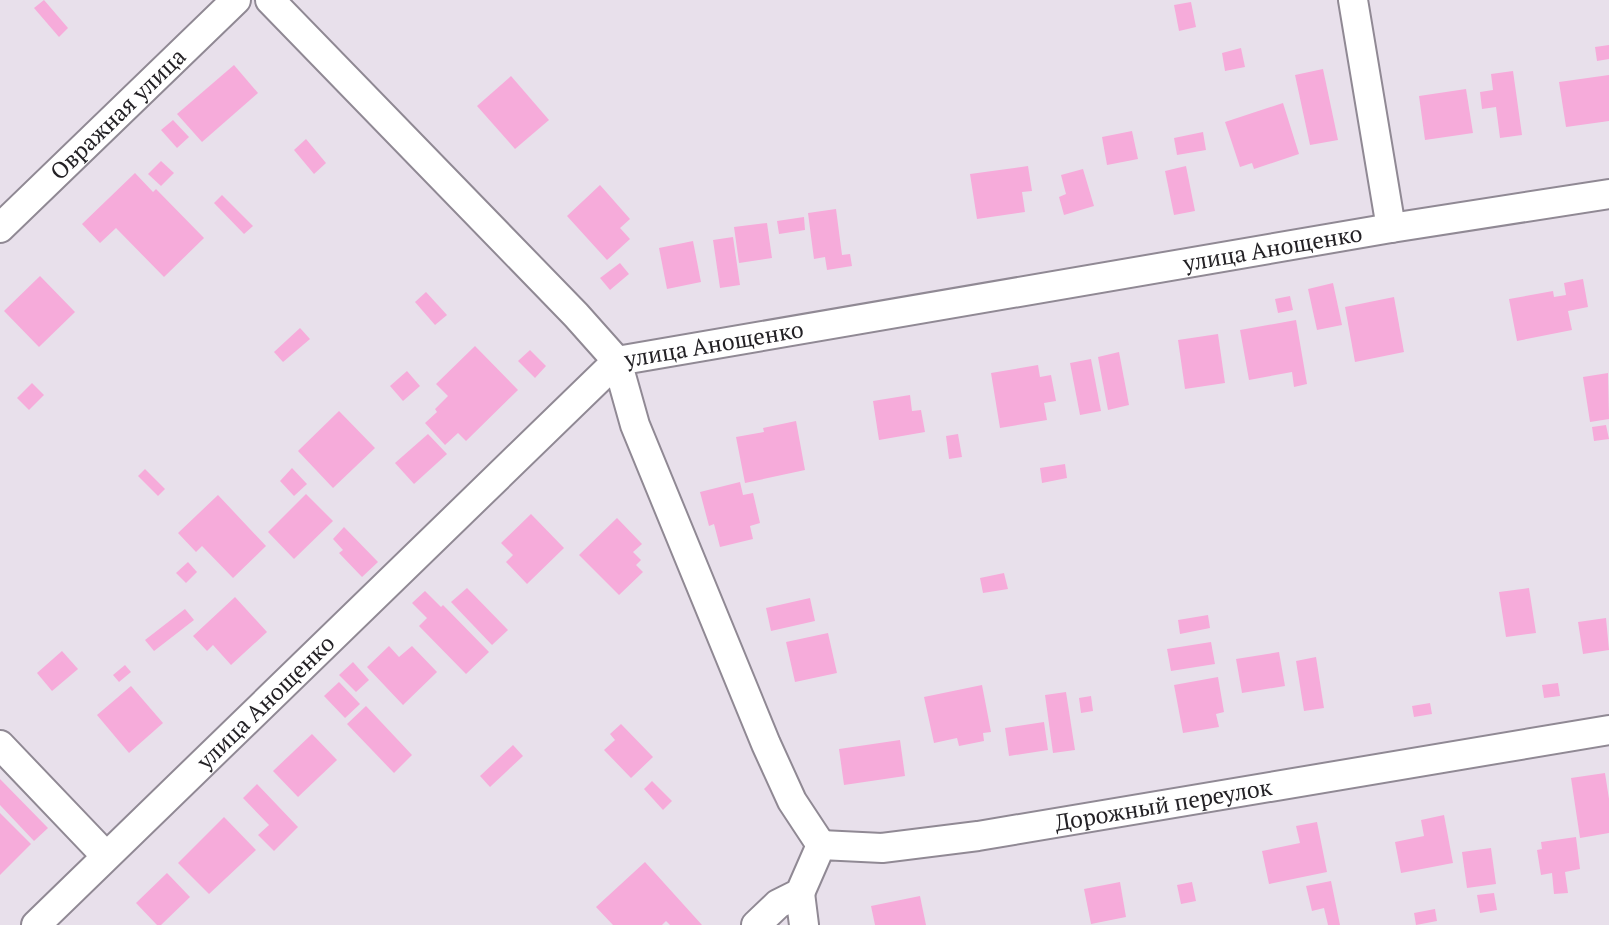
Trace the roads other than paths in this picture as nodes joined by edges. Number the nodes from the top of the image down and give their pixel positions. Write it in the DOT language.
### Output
graph roads {
  1 [pos="236,0"];
  2 [pos="270,0"];
  3 [pos="1353,0"];
  4 [pos="1609,194"];
  5 [pos="0,228"];
  6 [pos="1391,228"];
  7 [pos="617,361"];
  8 [pos="1609,730"];
  9 [pos="0,745"];
  10 [pos="821,845"];
  11 [pos="106,856"];
  12 [pos="800,893"];
  13 [pos="36,925"];
  14 [pos="756,925"];
  15 [pos="804,925"];
  1 -- 5 [label="street, Овражная улица"];
  2 -- 7 [label="street"];
  3 -- 6 [label="street"];
  4 -- 6 [label="street, улица Анощенко"];
  6 -- 7 [label="street, улица Анощенко"];
  7 -- 10 [label="street"];
  7 -- 11 [label="street, улица Анощенко"];
  8 -- 10 [label="street, Дорожный переулок"];
  9 -- 11 [label="street"];
  10 -- 12 [label="street"];
  11 -- 13 [label="street, улица Анощенко"];
  12 -- 14 [label="street"];
  12 -- 15 [label="street"];
}
